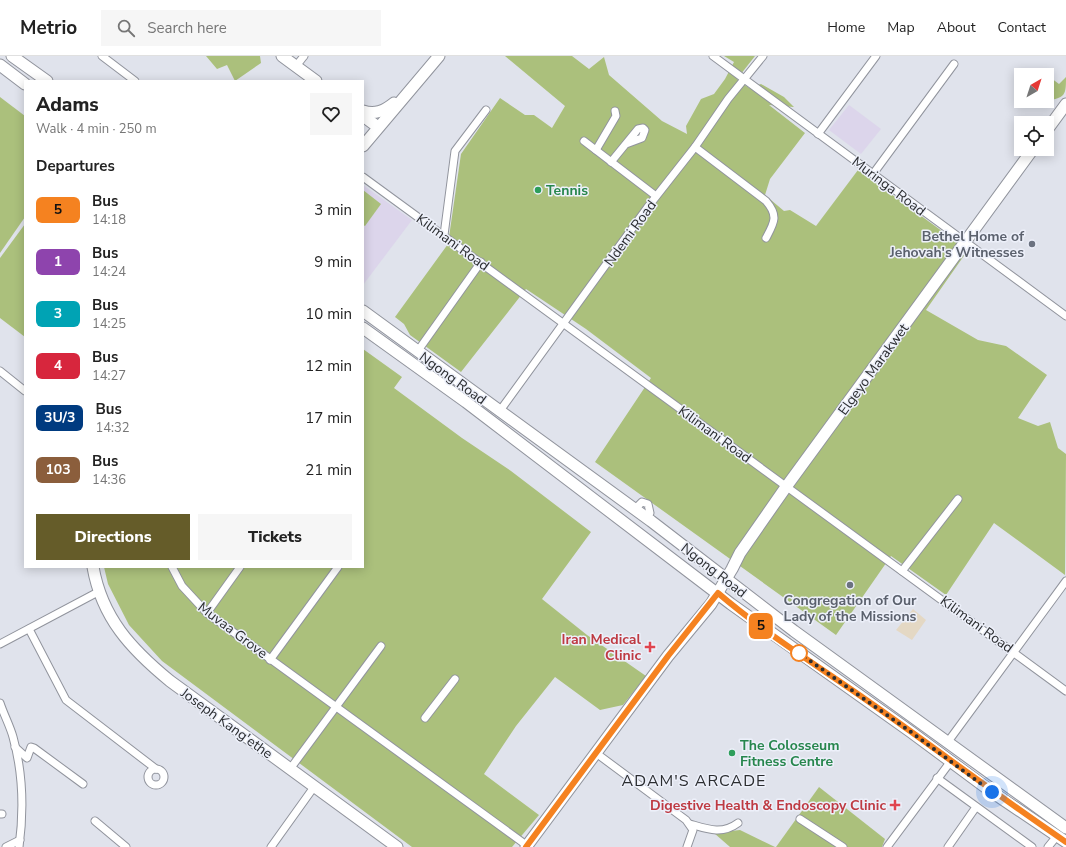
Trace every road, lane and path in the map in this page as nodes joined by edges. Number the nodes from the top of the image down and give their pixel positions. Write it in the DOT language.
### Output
graph roads {
  1 [pos="12,56"];
  2 [pos="102,56"];
  3 [pos="116,56"];
  4 [pos="282,56"];
  5 [pos="304,56"];
  6 [pos="439,56"];
  7 [pos="713,56"];
  8 [pos="763,56"];
  9 [pos="876,56"];
  10 [pos="111,63"];
  11 [pos="954,64"];
  12 [pos="0,65"];
  13 [pos="296,66"];
  14 [pos="744,79"];
  15 [pos="46,80"];
  16 [pos="134,80"];
  17 [pos="315,80"];
  18 [pos="24,83"];
  19 [pos="404,96"];
  20 [pos="1066,104"];
  21 [pos="486,110"];
  22 [pos="614,110"];
  23 [pos="364,111"];
  24 [pos="364,117"];
  25 [pos="1054,120"];
  26 [pos="378,127"];
  27 [pos="818,134"];
  28 [pos="584,141"];
  29 [pos="626,144"];
  30 [pos="364,145"];
  31 [pos="695,147"];
  32 [pos="596,150"];
  33 [pos="1028,156"];
  34 [pos="611,162"];
  35 [pos="873,174"];
  36 [pos="364,178"];
  37 [pos="656,196"];
  38 [pos="444,235"];
  39 [pos="766,238"];
  40 [pos="966,241"];
  41 [pos="481,262"];
  42 [pos="364,312"];
  43 [pos="1066,316"];
  44 [pos="564,323"];
  45 [pos="364,329"];
  46 [pos="417,352"];
  47 [pos="0,371"];
  48 [pos="24,390"];
  49 [pos="499,412"];
  50 [pos="786,486"];
  51 [pos="958,499"];
  52 [pos="93,568"];
  53 [pos="173,568"];
  54 [pos="239,568"];
  55 [pos="337,568"];
  56 [pos="902,571"];
  57 [pos="726,580"];
  58 [pos="1066,581"];
  59 [pos="98,592"];
  60 [pos="718,593"];
  61 [pos="207,613"];
  62 [pos="29,629"];
  63 [pos="0,644"];
  64 [pos="381,646"];
  65 [pos="1013,651"];
  66 [pos="270,660"];
  67 [pos="455,679"];
  68 [pos="1066,691"];
  69 [pos="0,705"];
  70 [pos="336,707"];
  71 [pos="426,718"];
  72 [pos="947,742"];
  73 [pos="15,747"];
  74 [pos="596,753"];
  75 [pos="951,761"];
  76 [pos="156,768"];
  77 [pos="290,769"];
  78 [pos="936,778"];
  79 [pos="83,784"];
  80 [pos="314,787"];
  81 [pos="976,807"];
  82 [pos="800,819"];
  83 [pos="95,820"];
  84 [pos="738,823"];
  85 [pos="690,824"];
  86 [pos="1066,828"];
  87 [pos="1061,839"];
  88 [pos="20,844"];
  89 [pos="6,847"];
  90 [pos="126,847"];
  91 [pos="271,847"];
  92 [pos="397,847"];
  93 [pos="527,847"];
  94 [pos="687,847"];
  95 [pos="843,847"];
  96 [pos="887,847"];
  97 [pos="948,847"];
  98 [pos="1032,847"];
  99 [pos="1048,847"];
  1 -- 15 [label="main road"];
  2 -- 10 [label="street"];
  3 -- 10 [label="street"];
  4 -- 13 [label="main road"];
  5 -- 13 [label="street"];
  6 -- 19 [label="main road"];
  7 -- 14 [label="street, Muringa Road"];
  8 -- 14 [label="street, Ndemi Road"];
  9 -- 27 [label="street"];
  10 -- 16 [label="street"];
  11 -- 35 [label="street"];
  12 -- 18 [label="main road"];
  13 -- 17 [label="main road"];
  14 -- 27 [label="street, Muringa Road"];
  14 -- 31 [label="street, Ndemi Road"];
  19 -- 23 [label="main road"];
  19 -- 26 [label="main road"];
  20 -- 25 [label="main road"];
  21 -- 38 [label="street"];
  22 -- 32 [label="street"];
  24 -- 26 [label="main road"];
  26 -- 30 [label="main road"];
  27 -- 35 [label="street, Muringa Road"];
  28 -- 32 [label="street"];
  29 -- 34 [label="street"];
  31 -- 37 [label="street, Ndemi Road"];
  31 -- 39 [label="street"];
  32 -- 34 [label="street"];
  33 -- 40 [label="main road, Elgeyo Marakwet"];
  34 -- 37 [label="street"];
  35 -- 40 [label="street, Muringa Road"];
  36 -- 38 [label="street, Kilimani Road"];
  37 -- 44 [label="street, Ndemi Road"];
  38 -- 41 [label="street, Kilimani Road"];
  40 -- 43 [label="street, Muringa Road"];
  40 -- 50 [label="main road, Elgeyo Marakwet"];
  41 -- 44 [label="street, Kilimani Road"];
  41 -- 46 [label="street"];
  42 -- 46 [label="main road, Ngong Road"];
  44 -- 49 [label="street, Ndemi Road"];
  44 -- 50 [label="street, Kilimani Road"];
  45 -- 60 [label="main road, Ngong Road"];
  46 -- 49 [label="main road, Ngong Road"];
  47 -- 48 [label="street"];
  49 -- 57 [label="main road, Ngong Road"];
  50 -- 56 [label="street, Kilimani Road"];
  50 -- 57 [label="main road, Elgeyo Marakwet"];
  51 -- 56 [label="street"];
  52 -- 59 [label="main road, Joseph Kang'ethe"];
  53 -- 61 [label="street, Muvaa Grove"];
  54 -- 61 [label="street"];
  55 -- 66 [label="street, Muvaa Grove"];
  56 -- 65 [label="street, Kilimani Road"];
  57 -- 60 [label="main road, Elgeyo Marakwet"];
  57 -- 72 [label="main road, Ngong Road"];
  58 -- 65 [label="street"];
  59 -- 62 [label="street"];
  59 -- 77 [label="main road, Joseph Kang'ethe"];
  60 -- 74 [label="main road, Elgeyo Marakwet"];
  60 -- 75 [label="main road, Ngong Road"];
  61 -- 66 [label="street, Muvaa Grove"];
  62 -- 63 [label="street"];
  62 -- 76 [label="street"];
  64 -- 70 [label="street"];
  65 -- 68 [label="street, Kilimani Road"];
  65 -- 72 [label="street"];
  66 -- 70 [label="street"];
  67 -- 71 [label="street"];
  69 -- 73 [label="street"];
  70 -- 77 [label="street"];
  70 -- 93 [label="street"];
  72 -- 86 [label="main road, Ngong Road"];
  73 -- 79 [label="street"];
  73 -- 88 [label="street"];
  74 -- 85 [label="street"];
  74 -- 93 [label="main road, Elgeyo Marakwet"];
  75 -- 78 [label="street"];
  75 -- 87 [label="main road, Ngong Road"];
  77 -- 80 [label="main road, Joseph Kang'ethe"];
  78 -- 81 [label="street"];
  78 -- 96 [label="street"];
  80 -- 91 [label="street"];
  80 -- 92 [label="main road, Joseph Kang'ethe"];
  81 -- 97 [label="street"];
  81 -- 98 [label="street"];
  82 -- 95 [label="street"];
  83 -- 90 [label="street"];
  84 -- 85 [label="street"];
  85 -- 94 [label="street"];
  87 -- 99 [label="street"];
  88 -- 89 [label="street"];
}
